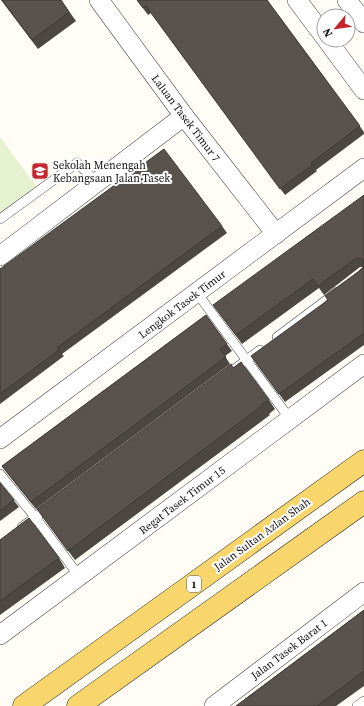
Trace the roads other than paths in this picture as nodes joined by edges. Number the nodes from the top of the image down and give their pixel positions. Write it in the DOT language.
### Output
graph roads {
  1 [pos="98,0"];
  2 [pos="297,0"];
  3 [pos="347,0"];
  4 [pos="364,23"];
  5 [pos="316,25"];
  6 [pos="333,48"];
  7 [pos="364,90"];
  8 [pos="184,116"];
  9 [pos="364,168"];
  10 [pos="97,182"];
  11 [pos="0,219"];
  12 [pos="276,234"];
  13 [pos="0,256"];
  14 [pos="345,286"];
  15 [pos="197,293"];
  16 [pos="246,360"];
  17 [pos="364,364"];
  18 [pos="227,374"];
  19 [pos="290,419"];
  20 [pos="0,439"];
  21 [pos="364,461"];
  22 [pos="0,474"];
  23 [pos="54,503"];
  24 [pos="362,507"];
  25 [pos="35,517"];
  26 [pos="12,535"];
  27 [pos="79,576"];
  28 [pos="364,592"];
  29 [pos="0,635"];
  30 [pos="364,701"];
  31 [pos="24,706"];
  32 [pos="78,706"];
  33 [pos="214,706"];
  34 [pos="358,706"];
  1 -- 8 [label="street, Laluan Tasek Timur 7"];
  2 -- 5 [label="street"];
  3 -- 4 [label="street"];
  6 -- 7 [label="street"];
  8 -- 10 [label="street"];
  8 -- 12 [label="street, Laluan Tasek Timur 7"];
  9 -- 12 [label="street, Lengkok Tasek Timur"];
  10 -- 11 [label="lane"];
  10 -- 13 [label="street"];
  12 -- 15 [label="street, Lengkok Tasek Timur"];
  14 -- 16 [label="lane"];
  15 -- 16 [label="lane"];
  15 -- 20 [label="street, Lengkok Tasek Timur"];
  16 -- 18 [label="lane"];
  16 -- 19 [label="lane"];
  17 -- 19 [label="street, Regat Tasek Timur 15"];
  19 -- 27 [label="street, Regat Tasek Timur 15"];
  21 -- 31 [label="main road, Jalan Sultan Azlan Shah / 1"];
  22 -- 25 [label="lane"];
  23 -- 25 [label="lane"];
  24 -- 32 [label="main road"];
  25 -- 26 [label="lane"];
  25 -- 27 [label="lane"];
  27 -- 29 [label="street, Regat Tasek Timur 15"];
  28 -- 33 [label="street, Jalan Tasek Barat 1"];
  30 -- 34 [label="lane"];
}
